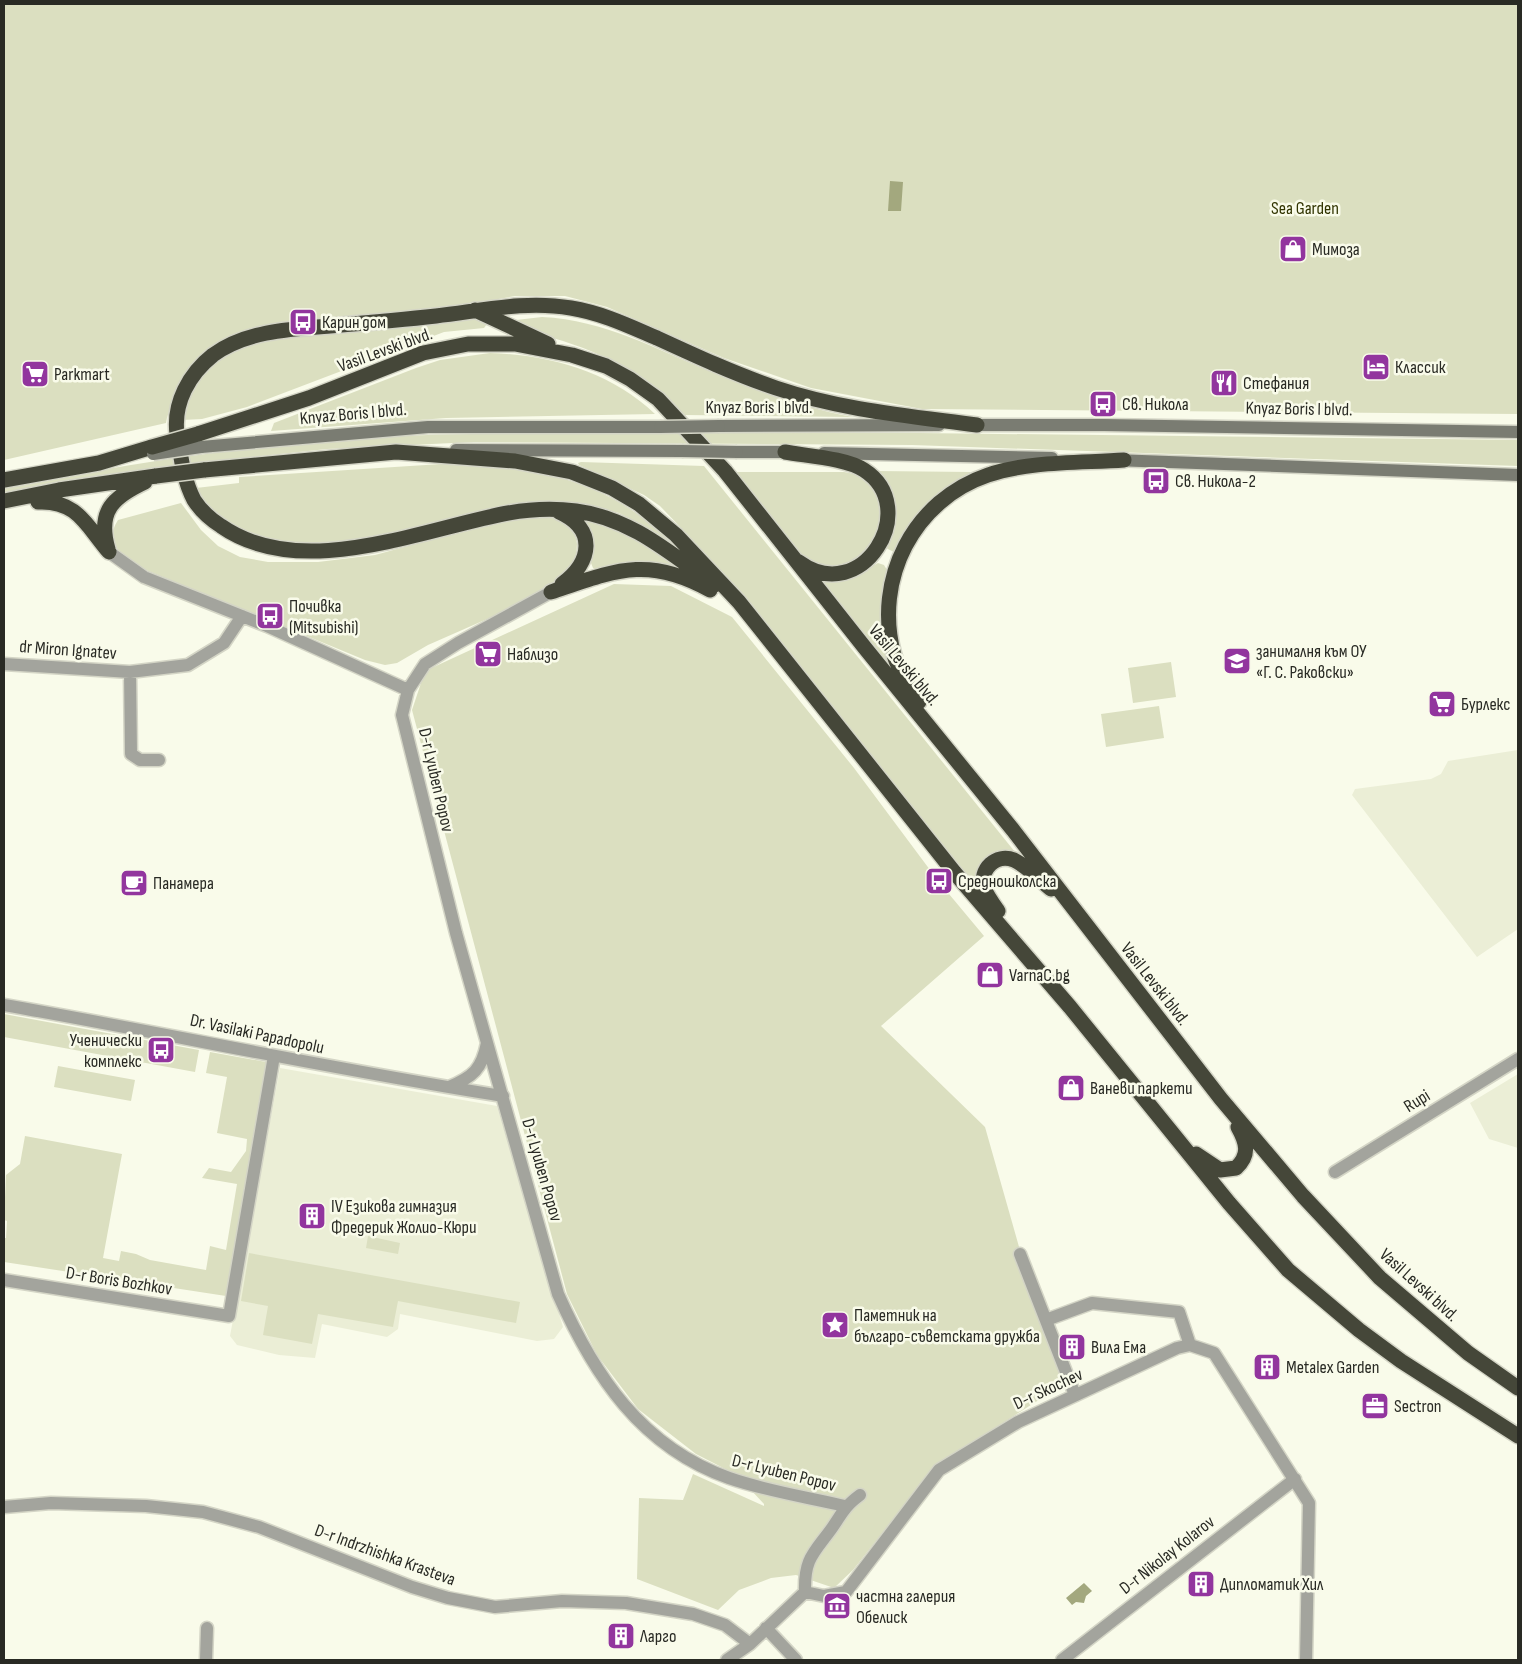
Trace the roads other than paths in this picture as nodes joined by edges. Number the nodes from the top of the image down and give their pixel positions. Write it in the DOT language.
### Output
graph roads {
  1 [pos="475,310"];
  2 [pos="572,355"];
  3 [pos="977,425"];
  4 [pos="1518,432"];
  5 [pos="200,440"];
  6 [pos="396,452"];
  7 [pos="785,452"];
  8 [pos="1124,460"];
  9 [pos="1518,475"];
  10 [pos="156,476"];
  11 [pos="4,480"];
  12 [pos="4,502"];
  13 [pos="554,509"];
  14 [pos="109,552"];
  15 [pos="795,559"];
  16 [pos="551,592"];
  17 [pos="739,602"];
  18 [pos="242,616"];
  19 [pos="757,625"];
  20 [pos="4,664"];
  21 [pos="130,672"];
  22 [pos="408,690"];
  23 [pos="938,736"];
  24 [pos="159,760"];
  25 [pos="1071,906"];
  26 [pos="1019,946"];
  27 [pos="4,1004"];
  28 [pos="487,1040"];
  29 [pos="274,1056"];
  30 [pos="1518,1058"];
  31 [pos="448,1087"];
  32 [pos="503,1096"];
  33 [pos="1221,1099"];
  34 [pos="1183,1144"];
  35 [pos="1335,1172"];
  36 [pos="1020,1254"];
  37 [pos="4,1280"];
  38 [pos="1046,1320"];
  39 [pos="1190,1345"];
  40 [pos="1518,1388"];
  41 [pos="1075,1395"];
  42 [pos="1518,1436"];
  43 [pos="1295,1479"];
  44 [pos="860,1495"];
  45 [pos="844,1506"];
  46 [pos="4,1507"];
  47 [pos="805,1592"];
  48 [pos="207,1628"];
  49 [pos="766,1628"];
  50 [pos="750,1644"];
  51 [pos="206,1660"];
  52 [pos="727,1660"];
  53 [pos="796,1660"];
  54 [pos="1062,1660"];
  55 [pos="1306,1660"];
  1 -- 2 [label="highway"];
  1 -- 3 [label="highway"];
  1 -- 13 [label="highway"];
  2 -- 5 [label="highway, Vasil Levski blvd."];
  2 -- 15 [label="highway, Vasil Levski blvd."];
  3 -- 4 [label="main road, Knyaz Boris I blvd."];
  3 -- 5 [label="main road, Knyaz Boris I blvd., bridge"];
  5 -- 11 [label="highway, Vasil Levski blvd., bridge"];
  6 -- 7 [label="main road, bridge"];
  6 -- 10 [label="highway, bridge"];
  6 -- 17 [label="highway"];
  7 -- 8 [label="main road"];
  7 -- 15 [label="highway"];
  8 -- 9 [label="main road"];
  8 -- 23 [label="highway"];
  10 -- 12 [label="highway"];
  10 -- 14 [label="highway"];
  12 -- 14 [label="highway"];
  13 -- 16 [label="highway"];
  13 -- 17 [label="highway"];
  14 -- 18 [label="street"];
  15 -- 23 [label="highway, Vasil Levski blvd."];
  16 -- 19 [label="highway"];
  16 -- 22 [label="street, D-r Lyuben Popov"];
  17 -- 19 [label="highway"];
  18 -- 21 [label="street, dr Miron Ignatev"];
  18 -- 22 [label="street"];
  19 -- 26 [label="highway"];
  20 -- 21 [label="street, dr Miron Ignatev"];
  21 -- 24 [label="street, dr Miron Ignatev"];
  22 -- 28 [label="street, D-r Lyuben Popov"];
  23 -- 25 [label="highway, Vasil Levski blvd."];
  25 -- 26 [label="highway"];
  25 -- 33 [label="highway, Vasil Levski blvd."];
  26 -- 34 [label="highway"];
  27 -- 29 [label="street, Dr. Vasilaki Papadopolu"];
  28 -- 31 [label="street"];
  28 -- 32 [label="street, D-r Lyuben Popov"];
  29 -- 31 [label="street, Dr. Vasilaki Papadopolu"];
  29 -- 37 [label="street, D-r Boris Bozhkov"];
  30 -- 35 [label="street, Rupi"];
  31 -- 32 [label="street, Dr. Vasilaki Papadopolu"];
  32 -- 45 [label="street, D-r Lyuben Popov"];
  33 -- 34 [label="highway"];
  33 -- 40 [label="highway, Vasil Levski blvd."];
  34 -- 42 [label="highway"];
  36 -- 38 [label="street"];
  38 -- 39 [label="street"];
  38 -- 41 [label="street"];
  39 -- 41 [label="street, D-r Skochev"];
  39 -- 43 [label="street"];
  41 -- 47 [label="street, D-r Skochev"];
  43 -- 54 [label="street, D-r Nikolay Kolarov"];
  43 -- 55 [label="street"];
  44 -- 45 [label="street"];
  45 -- 47 [label="street"];
  46 -- 50 [label="street, D-r Indrzhishka Krasteva"];
  47 -- 49 [label="street"];
  48 -- 51 [label="street"];
  49 -- 50 [label="street"];
  49 -- 53 [label="street"];
  50 -- 52 [label="street"];
}
